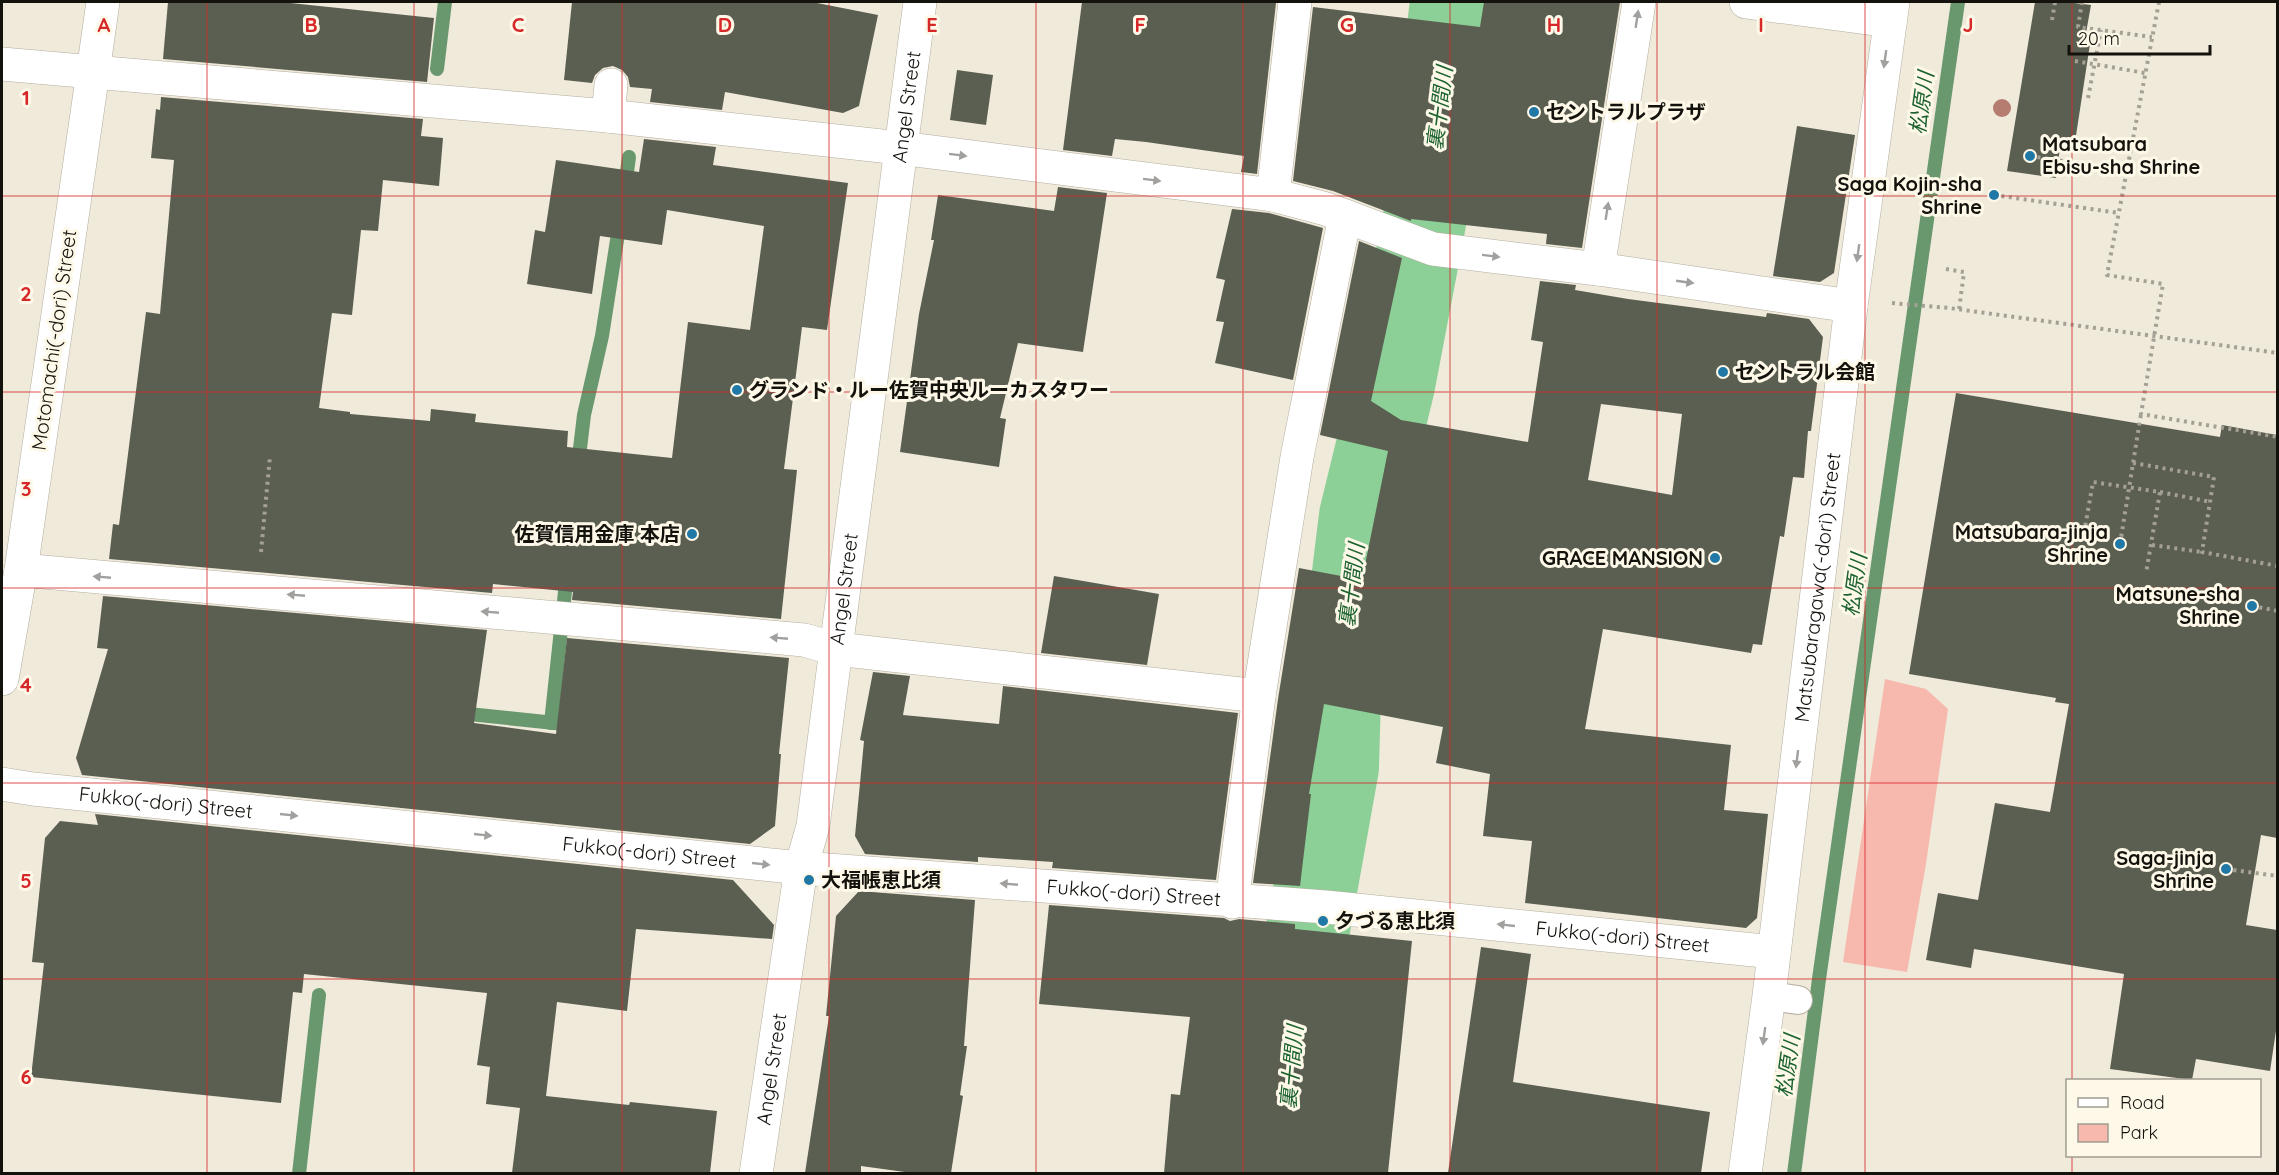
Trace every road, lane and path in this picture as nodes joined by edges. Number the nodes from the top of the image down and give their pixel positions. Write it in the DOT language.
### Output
graph roads {
  1 [pos="103,2"];
  2 [pos="921,2"];
  3 [pos="1295,2"];
  4 [pos="1640,2"];
  5 [pos="1758,2"];
  6 [pos="2055,2"];
  7 [pos="2082,2"];
  8 [pos="2159,2"];
  9 [pos="1892,11"];
  10 [pos="2052,20"];
  11 [pos="2101,30"];
  12 [pos="2152,37"];
  13 [pos="2075,61"];
  14 [pos="2,64"];
  15 [pos="2095,64"];
  16 [pos="93,72"];
  17 [pos="2145,73"];
  18 [pos="2088,98"];
  19 [pos="900,148"];
  20 [pos="2030,156"];
  21 [pos="2127,171"];
  22 [pos="1273,195"];
  23 [pos="1994,195"];
  24 [pos="2119,213"];
  25 [pos="1345,216"];
  26 [pos="1598,269"];
  27 [pos="1946,269"];
  28 [pos="1892,303"];
  29 [pos="1851,306"];
  30 [pos="1959,310"];
  31 [pos="2154,336"];
  32 [pos="2277,353"];
  33 [pos="2141,414"];
  34 [pos="2277,437"];
  35 [pos="270,456"];
  36 [pos="2133,463"];
  37 [pos="2128,488"];
  38 [pos="2160,492"];
  39 [pos="2211,502"];
  40 [pos="2084,533"];
  41 [pos="2120,544"];
  42 [pos="2152,545"];
  43 [pos="2202,552"];
  44 [pos="2277,566"];
  45 [pos="21,570"];
  46 [pos="2146,573"];
  47 [pos="257,591"];
  48 [pos="2252,606"];
  49 [pos="2277,610"];
  50 [pos="836,649"];
  51 [pos="2,679"];
  52 [pos="1259,696"];
  53 [pos="2,784"];
  54 [pos="801,868"];
  55 [pos="2226,868"];
  56 [pos="2277,876"];
  57 [pos="1232,902"];
  58 [pos="1774,952"];
  59 [pos="756,1173"];
  60 [pos="1745,1173"];
  1 -- 16 [label="street, Motomachi(-dori) Street"];
  2 -- 19 [label="street, Angel Street"];
  3 -- 22 [label="street"];
  26 -- 4 [label="street, one-way"];
  5 -- 9 [label="street"];
  6 -- 10 [label="path"];
  7 -- 11 [label="path"];
  8 -- 12 [label="path"];
  9 -- 29 [label="street, Matsubaragawa(-dori) Street, one-way"];
  11 -- 12 [label="path"];
  11 -- 15 [label="path"];
  12 -- 17 [label="path"];
  13 -- 15 [label="path"];
  14 -- 16 [label="street"];
  15 -- 17 [label="path"];
  15 -- 18 [label="path"];
  16 -- 19 [label="street"];
  16 -- 45 [label="street, Motomachi(-dori) Street"];
  17 -- 21 [label="path"];
  19 -- 22 [label="street, one-way"];
  19 -- 50 [label="street, Angel Street"];
  20 -- 21 [label="path"];
  21 -- 24 [label="path"];
  22 -- 25 [label="street"];
  23 -- 24 [label="path"];
  24 -- 31 [label="path"];
  25 -- 26 [label="street, one-way"];
  25 -- 52 [label="street"];
  26 -- 29 [label="street, one-way"];
  27 -- 30 [label="path"];
  28 -- 30 [label="path"];
  29 -- 58 [label="street, Matsubaragawa(-dori) Street, one-way"];
  30 -- 31 [label="path"];
  31 -- 32 [label="path"];
  31 -- 33 [label="path"];
  33 -- 34 [label="path"];
  33 -- 36 [label="path"];
  35 -- 47 [label="path"];
  36 -- 37 [label="path"];
  36 -- 39 [label="path"];
  37 -- 38 [label="path"];
  37 -- 40 [label="path"];
  37 -- 41 [label="path"];
  38 -- 39 [label="path"];
  38 -- 42 [label="path"];
  39 -- 43 [label="path"];
  42 -- 43 [label="path"];
  42 -- 46 [label="path"];
  43 -- 44 [label="path"];
  47 -- 45 [label="street, one-way"];
  45 -- 51 [label="street, Motomachi(-dori) Street"];
  50 -- 47 [label="street, one-way"];
  48 -- 49 [label="path"];
  50 -- 52 [label="street"];
  50 -- 54 [label="street, Angel Street"];
  52 -- 57 [label="street"];
  53 -- 54 [label="street, Fukko(-dori) Street, one-way"];
  57 -- 54 [label="street, Fukko(-dori) Street, one-way"];
  54 -- 59 [label="street, Angel Street"];
  55 -- 56 [label="path"];
  58 -- 57 [label="street, Fukko(-dori) Street, one-way"];
  58 -- 60 [label="street, Matsubaragawa(-dori) Street, one-way"];
}
